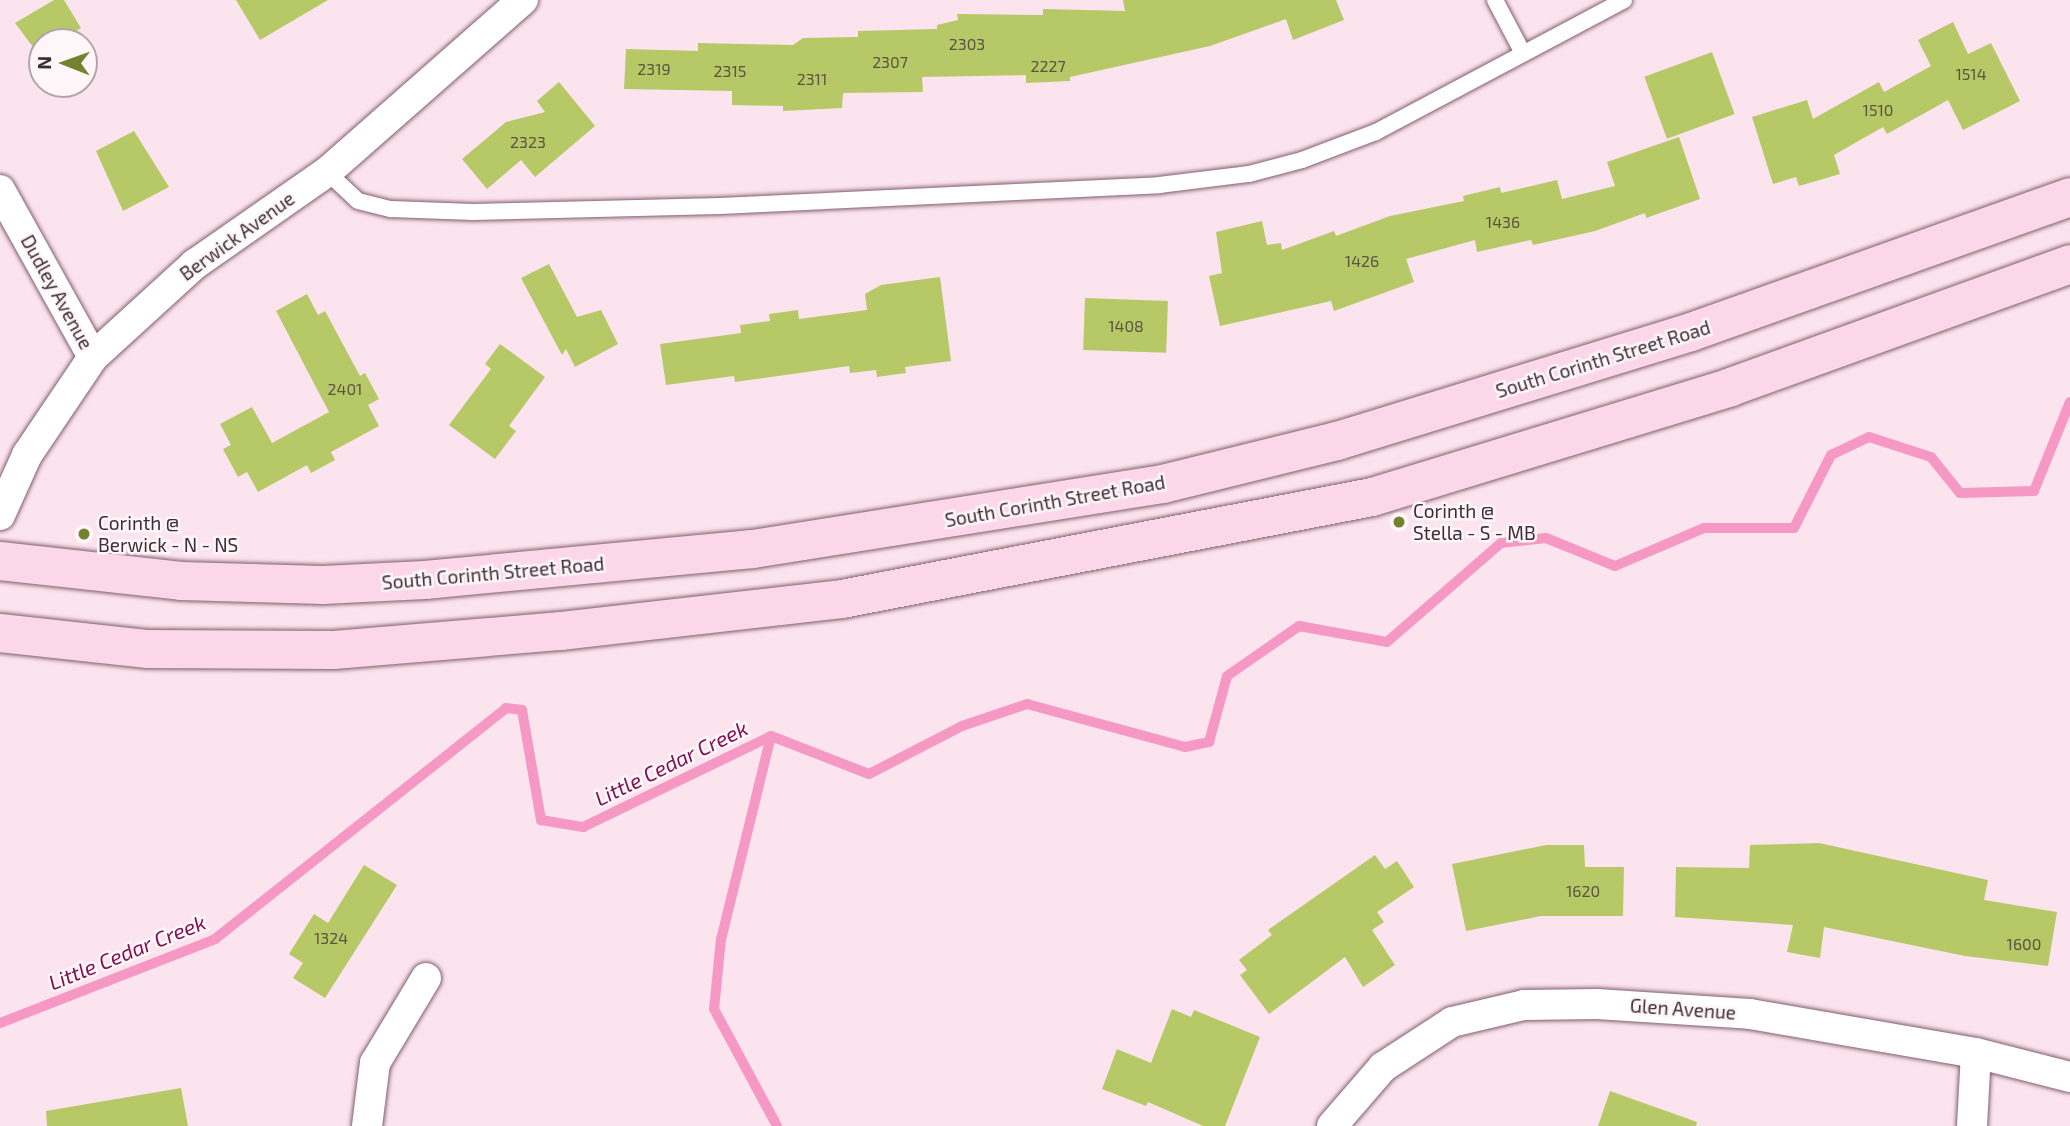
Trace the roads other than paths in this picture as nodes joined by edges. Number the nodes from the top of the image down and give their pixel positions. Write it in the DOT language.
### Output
graph roads {
  1 [pos="1495,0"];
  2 [pos="1624,0"];
  3 [pos="518,1"];
  4 [pos="1523,53"];
  5 [pos="327,172"];
  6 [pos="0,190"];
  7 [pos="2070,197"];
  8 [pos="2070,264"];
  9 [pos="93,357"];
  10 [pos="0,515"];
  11 [pos="0,561"];
  12 [pos="0,633"];
  13 [pos="426,978"];
  14 [pos="1976,1053"];
  15 [pos="2070,1077"];
  16 [pos="367,1126"];
  17 [pos="1332,1126"];
  18 [pos="1972,1126"];
  1 -- 4 [label="lane"];
  2 -- 4 [label="lane"];
  3 -- 5 [label="street, Berwick Avenue"];
  4 -- 5 [label="lane"];
  5 -- 9 [label="street, Berwick Avenue"];
  6 -- 9 [label="street, Dudley Avenue"];
  7 -- 11 [label="main road, South Corinth Street Road"];
  8 -- 12 [label="main road"];
  9 -- 10 [label="street, Berwick Avenue"];
  13 -- 16 [label="street"];
  14 -- 15 [label="street, Glen Avenue"];
  14 -- 17 [label="street, Glen Avenue"];
  14 -- 18 [label="street"];
}
